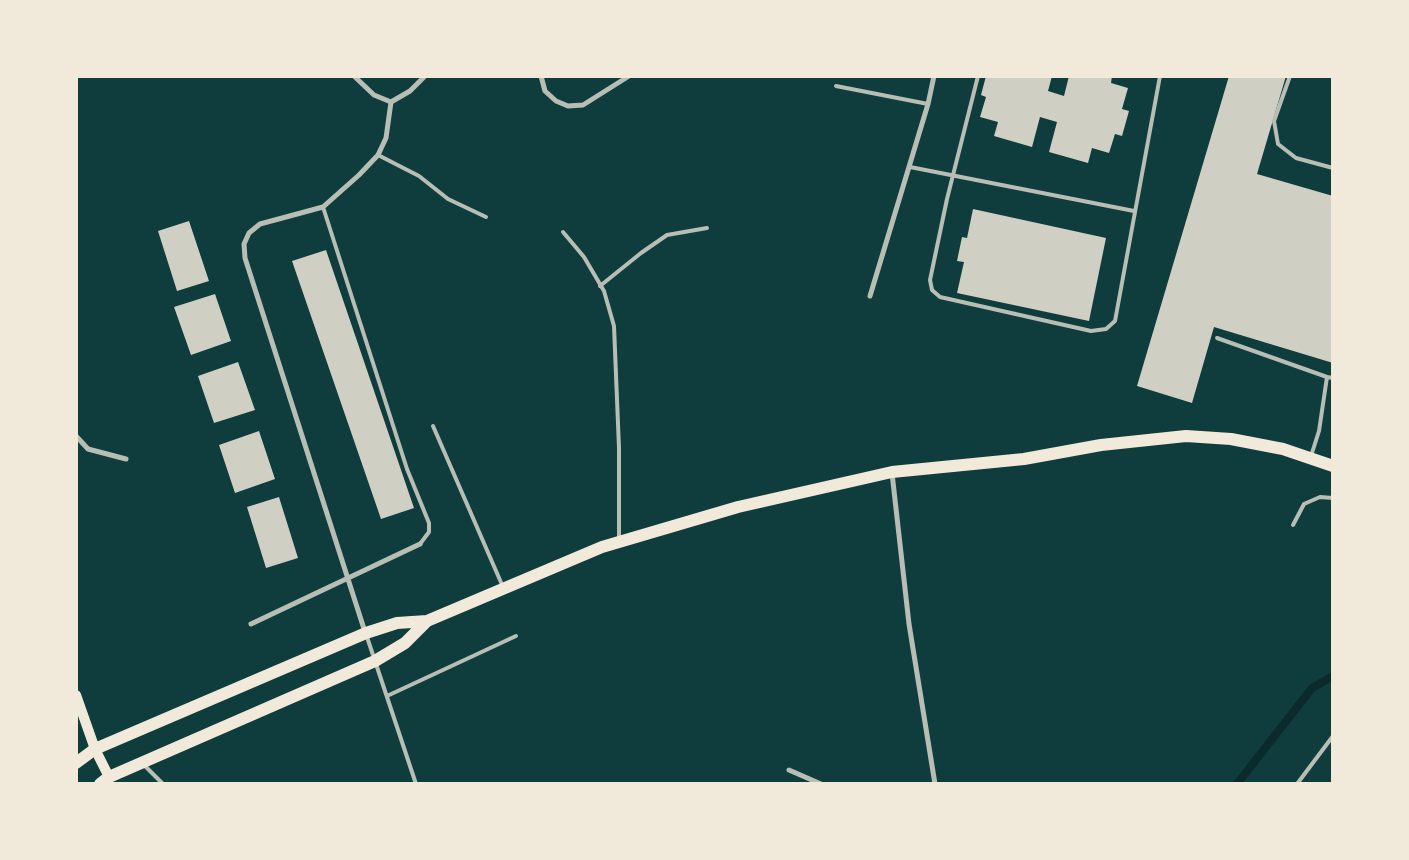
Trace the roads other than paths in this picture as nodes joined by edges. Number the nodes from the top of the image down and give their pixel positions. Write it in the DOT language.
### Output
graph roads {
  1 [pos="354,76"];
  2 [pos="425,76"];
  3 [pos="541,76"];
  4 [pos="629,76"];
  5 [pos="934,76"];
  6 [pos="978,76"];
  7 [pos="1160,76"];
  8 [pos="1290,76"];
  9 [pos="836,86"];
  10 [pos="391,102"];
  11 [pos="928,104"];
  12 [pos="378,154"];
  13 [pos="910,167"];
  14 [pos="1333,168"];
  15 [pos="953,175"];
  16 [pos="323,207"];
  17 [pos="1134,211"];
  18 [pos="486,217"];
  19 [pos="707,228"];
  20 [pos="563,232"];
  21 [pos="600,286"];
  22 [pos="870,296"];
  23 [pos="1218,338"];
  24 [pos="1327,377"];
  25 [pos="1333,378"];
  26 [pos="433,426"];
  27 [pos="76,436"];
  28 [pos="126,459"];
  29 [pos="1310,459"];
  30 [pos="1333,466"];
  31 [pos="892,472"];
  32 [pos="1333,498"];
  33 [pos="1293,525"];
  34 [pos="619,542"];
  35 [pos="420,544"];
  36 [pos="348,578"];
  37 [pos="504,588"];
  38 [pos="427,621"];
  39 [pos="251,624"];
  40 [pos="366,634"];
  41 [pos="516,636"];
  42 [pos="375,661"];
  43 [pos="76,695"];
  44 [pos="387,696"];
  45 [pos="1333,736"];
  46 [pos="95,749"];
  47 [pos="76,763"];
  48 [pos="142,763"];
  49 [pos="789,770"];
  50 [pos="104,781"];
  51 [pos="163,784"];
  52 [pos="416,784"];
  53 [pos="821,784"];
  54 [pos="935,784"];
  55 [pos="1297,784"];
  1 -- 10 [label="street"];
  2 -- 10 [label="street"];
  3 -- 4 [label="street"];
  5 -- 11 [label="street"];
  6 -- 15 [label="lane"];
  7 -- 17 [label="lane"];
  8 -- 14 [label="lane"];
  9 -- 11 [label="lane"];
  10 -- 12 [label="street"];
  11 -- 13 [label="street"];
  12 -- 16 [label="street"];
  12 -- 18 [label="lane"];
  13 -- 15 [label="lane"];
  13 -- 22 [label="street"];
  15 -- 17 [label="lane"];
  15 -- 17 [label="lane"];
  16 -- 35 [label="lane"];
  16 -- 36 [label="street"];
  19 -- 21 [label="lane"];
  20 -- 21 [label="lane"];
  21 -- 34 [label="lane"];
  23 -- 24 [label="lane"];
  24 -- 25 [label="lane"];
  24 -- 29 [label="lane"];
  26 -- 37 [label="lane"];
  27 -- 28 [label="street"];
  29 -- 30 [label="main road"];
  29 -- 31 [label="main road"];
  31 -- 34 [label="main road"];
  31 -- 54 [label="street"];
  32 -- 33 [label="lane"];
  34 -- 37 [label="main road"];
  35 -- 36 [label="street"];
  36 -- 39 [label="street"];
  36 -- 40 [label="street"];
  37 -- 38 [label="main road"];
  38 -- 40 [label="main road"];
  38 -- 42 [label="main road"];
  40 -- 42 [label="lane"];
  40 -- 46 [label="main road"];
  41 -- 44 [label="lane"];
  42 -- 44 [label="lane"];
  42 -- 48 [label="main road"];
  43 -- 46 [label="main road"];
  44 -- 52 [label="lane"];
  45 -- 55 [label="lane"];
  46 -- 47 [label="main road"];
  46 -- 50 [label="main road"];
  48 -- 50 [label="main road"];
  48 -- 51 [label="lane"];
  49 -- 53 [label="street"];
}
